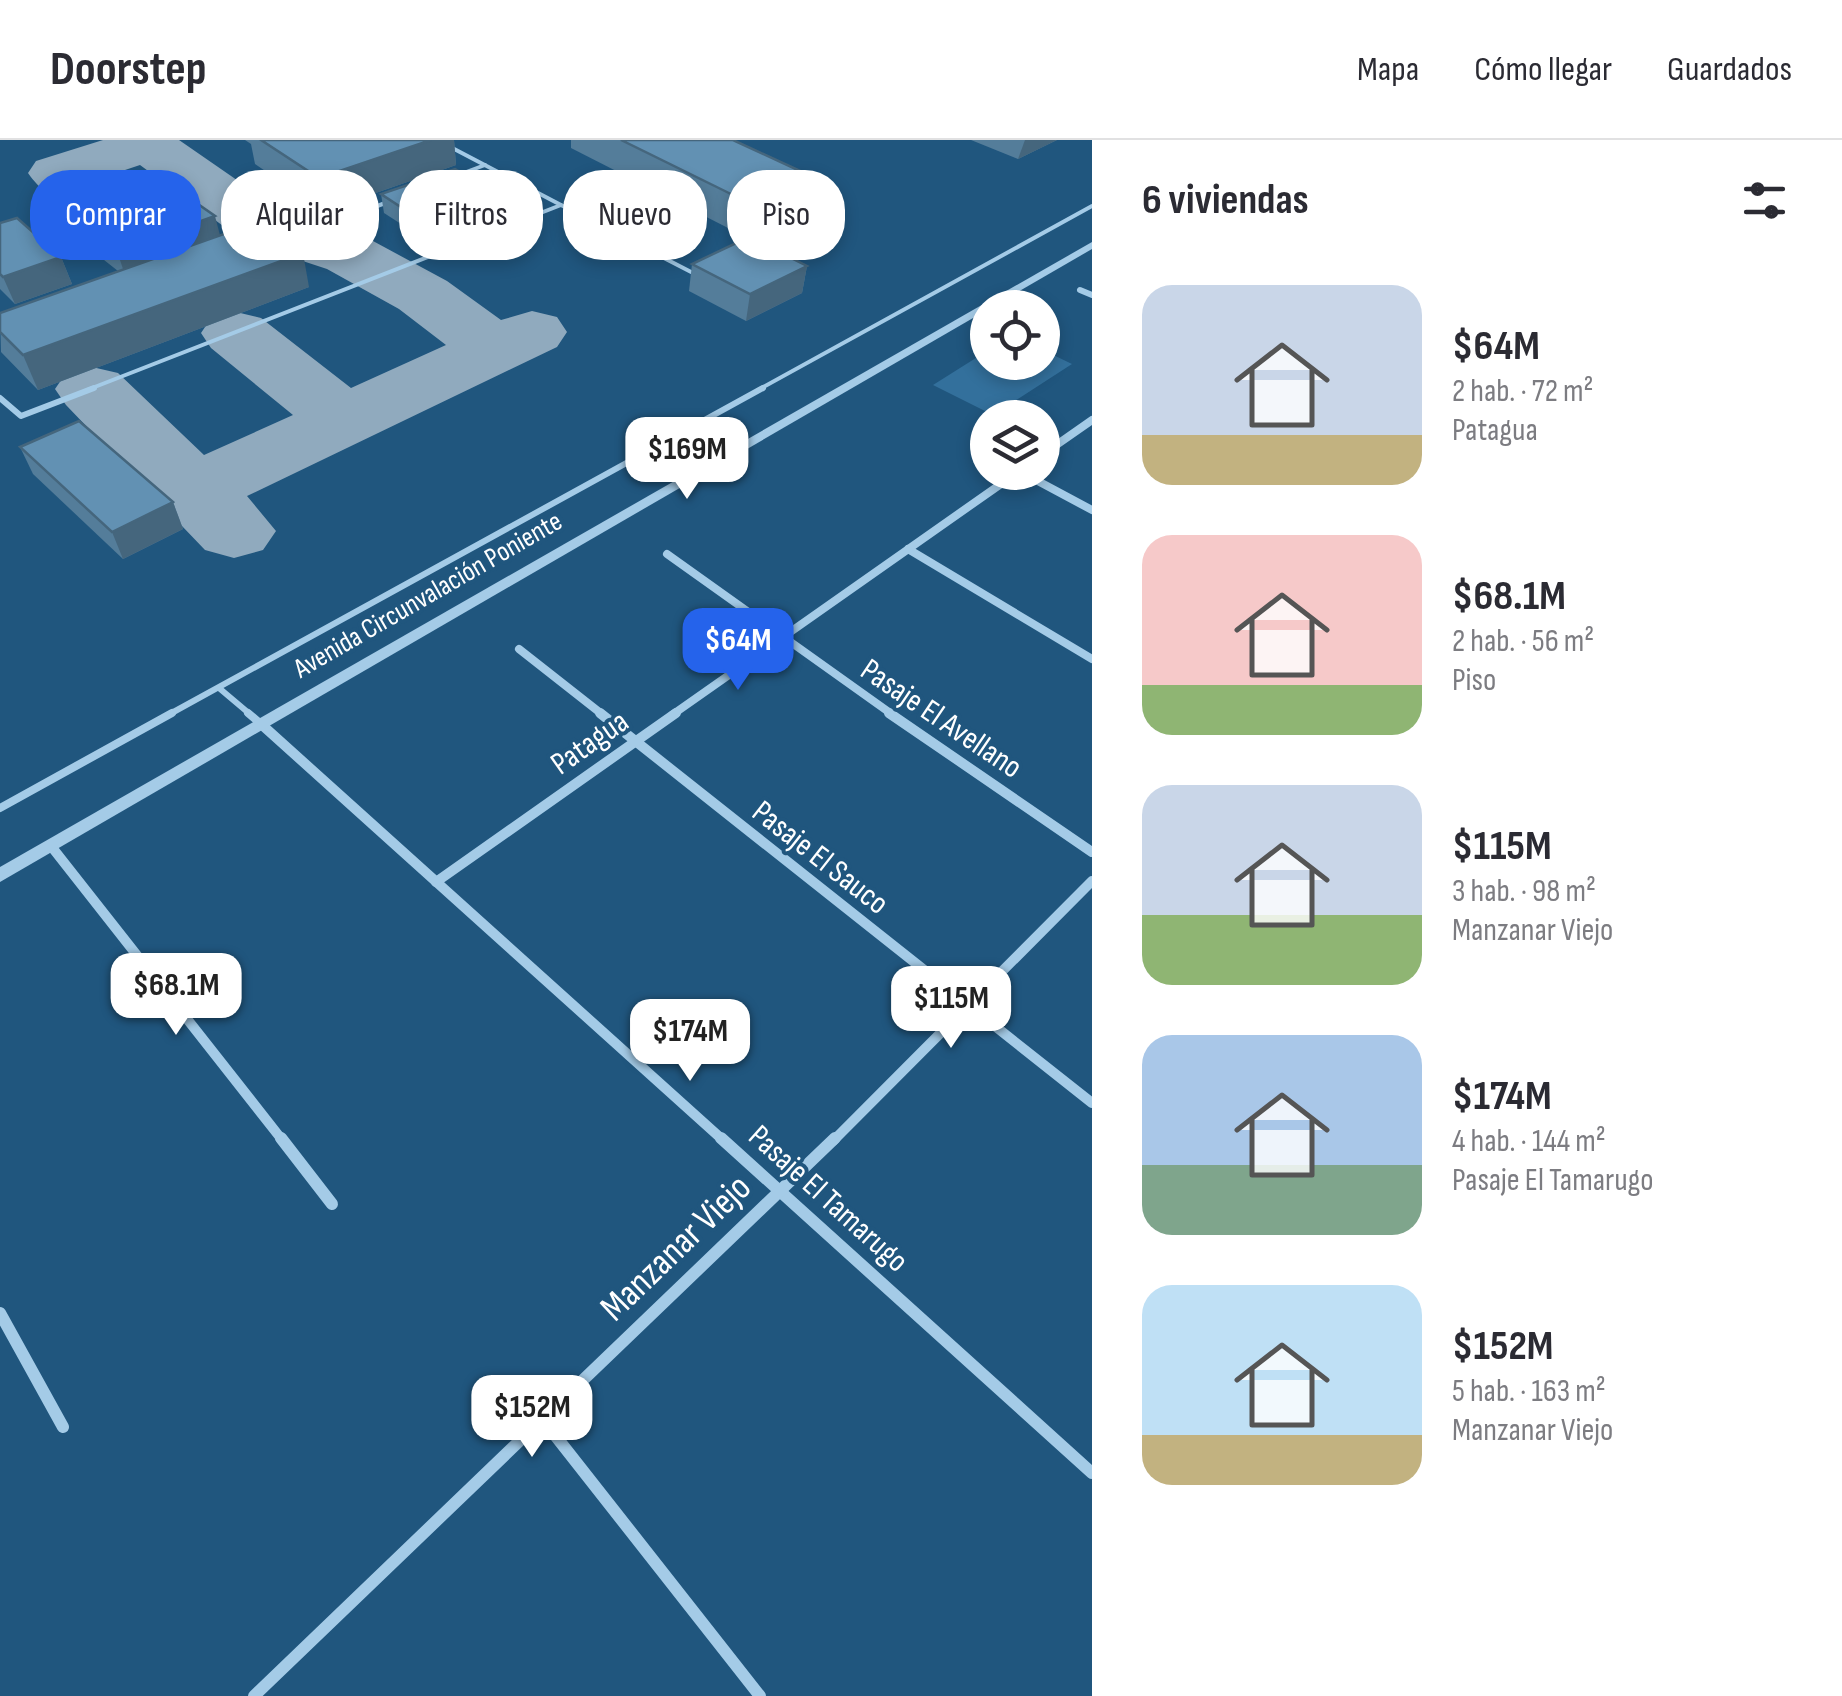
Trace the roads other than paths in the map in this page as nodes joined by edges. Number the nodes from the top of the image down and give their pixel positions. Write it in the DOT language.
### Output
graph roads {
  1 [pos="437,140"];
  2 [pos="485,165"];
  3 [pos="472,170"];
  4 [pos="398,198"];
  5 [pos="379,205"];
  6 [pos="561,205"];
  7 [pos="1092,206"];
  8 [pos="1092,245"];
  9 [pos="694,274"];
  10 [pos="1080,290"];
  11 [pos="1092,296"];
  12 [pos="0,398"];
  13 [pos="1092,420"];
  14 [pos="1060,442"];
  15 [pos="993,490"];
  16 [pos="1054,490"];
  17 [pos="1092,510"];
  18 [pos="908,550"];
  19 [pos="666,554"];
  20 [pos="781,640"];
  21 [pos="519,648"];
  22 [pos="1092,660"];
  23 [pos="219,688"];
  24 [pos="261,724"];
  25 [pos="634,743"];
  26 [pos="0,808"];
  27 [pos="51,846"];
  28 [pos="1092,852"];
  29 [pos="0,876"];
  30 [pos="1092,881"];
  31 [pos="436,882"];
  32 [pos="968,1006"];
  33 [pos="1092,1103"];
  34 [pos="780,1194"];
  35 [pos="332,1204"];
  36 [pos="0,1313"];
  37 [pos="544,1420"];
  38 [pos="63,1427"];
  39 [pos="1092,1473"];
  40 [pos="254,1696"];
  41 [pos="760,1696"];
  1 -- 2 [label="lane"];
  2 -- 3 [label="lane"];
  2 -- 6 [label="lane"];
  4 -- 5 [label="lane"];
  6 -- 9 [label="lane"];
  6 -- 12 [label="lane"];
  7 -- 23 [label="lane"];
  8 -- 24 [label="street, Avenida Circunvalación Poniente"];
  10 -- 11 [label="street"];
  13 -- 14 [label="street"];
  15 -- 18 [label="street, Patagua"];
  16 -- 17 [label="street"];
  18 -- 20 [label="street, Patagua"];
  18 -- 22 [label="street"];
  19 -- 20 [label="street, Pasaje El Avellano"];
  20 -- 25 [label="street, Patagua"];
  20 -- 28 [label="street, Pasaje El Avellano"];
  21 -- 25 [label="street, Pasaje El Sauco"];
  23 -- 24 [label="lane"];
  23 -- 26 [label="lane"];
  24 -- 27 [label="street, Avenida Circunvalación Poniente"];
  24 -- 31 [label="street, Pasaje El Tamarugo"];
  25 -- 31 [label="street, Patagua"];
  25 -- 32 [label="street, Pasaje El Sauco"];
  27 -- 29 [label="street, Avenida Circunvalación Poniente"];
  27 -- 35 [label="street"];
  30 -- 32 [label="street, Manzanar Viejo"];
  31 -- 34 [label="street, Pasaje El Tamarugo"];
  32 -- 33 [label="street, Pasaje El Sauco"];
  32 -- 34 [label="street, Manzanar Viejo"];
  34 -- 37 [label="street, Manzanar Viejo"];
  34 -- 39 [label="street, Pasaje El Tamarugo"];
  36 -- 38 [label="street"];
  37 -- 40 [label="street, Manzanar Viejo"];
  37 -- 41 [label="street"];
}
